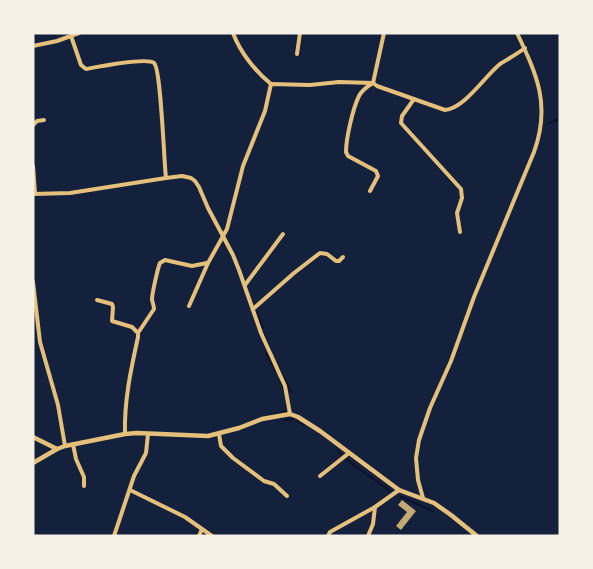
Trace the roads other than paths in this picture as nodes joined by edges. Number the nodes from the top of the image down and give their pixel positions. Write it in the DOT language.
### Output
graph roads {
  1 [pos="79,33"];
  2 [pos="233,33"];
  3 [pos="300,33"];
  4 [pos="384,33"];
  5 [pos="517,33"];
  6 [pos="71,36"];
  7 [pos="33,46"];
  8 [pos="525,48"];
  9 [pos="297,54"];
  10 [pos="373,83"];
  11 [pos="271,84"];
  12 [pos="414,99"];
  13 [pos="44,120"];
  14 [pos="33,125"];
  15 [pos="33,166"];
  16 [pos="166,178"];
  17 [pos="370,192"];
  18 [pos="34,193"];
  19 [pos="460,232"];
  20 [pos="283,234"];
  21 [pos="224,236"];
  22 [pos="344,257"];
  23 [pos="208,263"];
  24 [pos="33,282"];
  25 [pos="245,286"];
  26 [pos="97,300"];
  27 [pos="189,306"];
  28 [pos="253,309"];
  29 [pos="138,333"];
  30 [pos="290,414"];
  31 [pos="125,434"];
  32 [pos="148,434"];
  33 [pos="219,434"];
  34 [pos="33,437"];
  35 [pos="73,444"];
  36 [pos="65,446"];
  37 [pos="57,449"];
  38 [pos="349,453"];
  39 [pos="33,463"];
  40 [pos="320,476"];
  41 [pos="84,486"];
  42 [pos="399,489"];
  43 [pos="130,490"];
  44 [pos="287,496"];
  45 [pos="423,498"];
  46 [pos="375,507"];
  47 [pos="202,529"];
  48 [pos="114,536"];
  49 [pos="199,536"];
  50 [pos="212,536"];
  51 [pos="328,536"];
  52 [pos="368,536"];
  53 [pos="477,536"];
  1 -- 6 [label="street"];
  2 -- 11 [label="street"];
  3 -- 9 [label="street"];
  4 -- 10 [label="street"];
  5 -- 8 [label="street"];
  6 -- 7 [label="street"];
  6 -- 16 [label="street"];
  8 -- 12 [label="street"];
  8 -- 45 [label="street"];
  10 -- 11 [label="street"];
  10 -- 12 [label="street"];
  10 -- 17 [label="street"];
  11 -- 21 [label="street"];
  12 -- 19 [label="street"];
  13 -- 14 [label="street"];
  15 -- 18 [label="street"];
  16 -- 18 [label="street"];
  16 -- 21 [label="street"];
  20 -- 25 [label="street"];
  21 -- 23 [label="street"];
  21 -- 25 [label="street"];
  22 -- 28 [label="street"];
  23 -- 27 [label="street"];
  23 -- 29 [label="street"];
  24 -- 36 [label="street"];
  25 -- 28 [label="street"];
  26 -- 29 [label="street"];
  28 -- 30 [label="street"];
  29 -- 31 [label="street"];
  30 -- 33 [label="street"];
  30 -- 38 [label="street"];
  31 -- 32 [label="street"];
  31 -- 35 [label="street"];
  32 -- 33 [label="street"];
  32 -- 43 [label="street"];
  33 -- 44 [label="street"];
  34 -- 37 [label="street"];
  35 -- 36 [label="street"];
  35 -- 41 [label="street"];
  36 -- 37 [label="street"];
  37 -- 39 [label="street"];
  38 -- 40 [label="street"];
  38 -- 42 [label="street"];
  42 -- 45 [label="street"];
  42 -- 46 [label="street"];
  43 -- 47 [label="street"];
  43 -- 48 [label="street"];
  45 -- 53 [label="street"];
  46 -- 51 [label="street"];
  46 -- 52 [label="street"];
  47 -- 49 [label="street"];
  47 -- 50 [label="street"];
}
